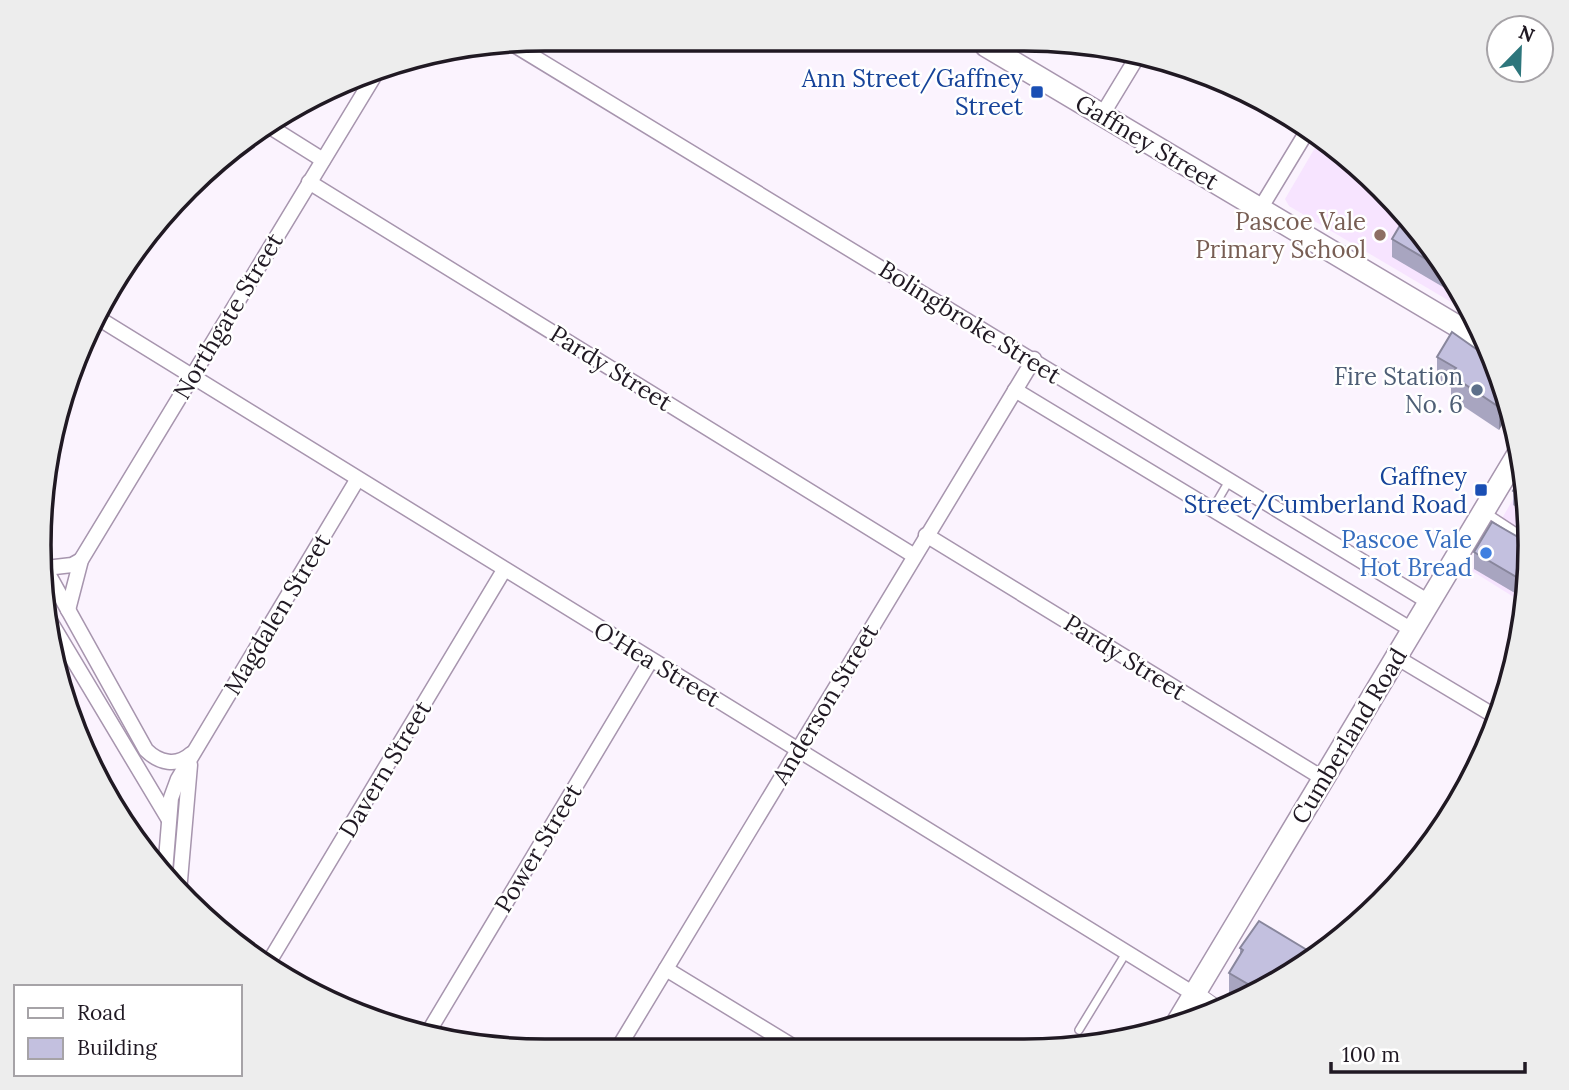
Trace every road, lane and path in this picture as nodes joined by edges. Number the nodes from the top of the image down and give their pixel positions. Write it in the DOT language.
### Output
graph roads {
  1 [pos="994,51"];
  2 [pos="525,52"];
  3 [pos="1133,63"];
  4 [pos="370,83"];
  5 [pos="1102,115"];
  6 [pos="276,130"];
  7 [pos="1303,137"];
  8 [pos="323,159"];
  9 [pos="309,182"];
  10 [pos="1260,209"];
  11 [pos="104,322"];
  12 [pos="1471,334"];
  13 [pos="1034,359"];
  14 [pos="191,377"];
  15 [pos="1015,390"];
  16 [pos="1512,464"];
  17 [pos="357,480"];
  18 [pos="1229,481"];
  19 [pos="1212,510"];
  20 [pos="1483,511"];
  21 [pos="1518,533"];
  22 [pos="926,535"];
  23 [pos="914,555"];
  24 [pos="81,560"];
  25 [pos="52,568"];
  26 [pos="504,570"];
  27 [pos="52,581"];
  28 [pos="1429,602"];
  29 [pos="68,610"];
  30 [pos="1412,630"];
  31 [pos="59,637"];
  32 [pos="1395,657"];
  33 [pos="651,660"];
  34 [pos="1489,713"];
  35 [pos="197,747"];
  36 [pos="798,750"];
  37 [pos="1324,779"];
  38 [pos="169,820"];
  39 [pos="165,861"];
  40 [pos="180,878"];
  41 [pos="1127,953"];
  42 [pos="272,957"];
  43 [pos="666,969"];
  44 [pos="1194,994"];
  45 [pos="1208,1004"];
  46 [pos="1183,1013"];
  47 [pos="432,1026"];
  48 [pos="1079,1030"];
  49 [pos="624,1039"];
  50 [pos="781,1039"];
  1 -- 5 [label="main road, Gaffney Street"];
  2 -- 13 [label="street, Bolingbroke Street"];
  3 -- 5 [label="street"];
  4 -- 8 [label="street, Northgate Street"];
  5 -- 10 [label="main road, Gaffney Street"];
  6 -- 8 [label="street"];
  7 -- 10 [label="street"];
  8 -- 9 [label="street, Northgate Street"];
  9 -- 14 [label="street, Northgate Street"];
  9 -- 23 [label="street, Pardy Street"];
  10 -- 12 [label="main road, Gaffney Street"];
  11 -- 14 [label="street, O'Hea Street"];
  13 -- 15 [label="street, Anderson Street"];
  13 -- 18 [label="street, Bolingbroke Street"];
  14 -- 17 [label="street, O'Hea Street"];
  14 -- 24 [label="street, Northgate Street"];
  15 -- 19 [label="street, Bolingbroke Street"];
  15 -- 22 [label="street, Anderson Street"];
  16 -- 20 [label="main road, Cumberland Road"];
  17 -- 26 [label="street, O'Hea Street"];
  17 -- 35 [label="street, Magdalen Street"];
  18 -- 19 [label="lane"];
  18 -- 28 [label="street, Bolingbroke Street"];
  19 -- 30 [label="street, Bolingbroke Street"];
  20 -- 21 [label="lane"];
  20 -- 28 [label="main road, Cumberland Road"];
  22 -- 23 [label="street, Anderson Street"];
  22 -- 37 [label="street, Pardy Street"];
  23 -- 36 [label="street, Anderson Street"];
  24 -- 25 [label="street"];
  24 -- 29 [label="street, Northgate Street"];
  26 -- 33 [label="street, O'Hea Street"];
  26 -- 42 [label="street, Davern Street"];
  27 -- 29 [label="street"];
  28 -- 30 [label="main road, Cumberland Road"];
  29 -- 35 [label="street"];
  30 -- 32 [label="main road, Cumberland Road"];
  31 -- 38 [label="street"];
  32 -- 34 [label="street"];
  32 -- 37 [label="main road, Cumberland Road"];
  33 -- 36 [label="street, O'Hea Street"];
  33 -- 47 [label="street, Power Street"];
  35 -- 38 [label="street, Magdalen Street"];
  35 -- 40 [label="street, Magdalen Street"];
  36 -- 41 [label="street, O'Hea Street"];
  36 -- 43 [label="street, Anderson Street"];
  37 -- 44 [label="main road, Cumberland Road"];
  38 -- 39 [label="street, Magdalen Street"];
  41 -- 44 [label="street, O'Hea Street"];
  41 -- 48 [label="lane"];
  43 -- 49 [label="street, Anderson Street"];
  43 -- 50 [label="street"];
  44 -- 45 [label="street, O'Hea Street"];
  44 -- 46 [label="main road, Cumberland Road"];
}
